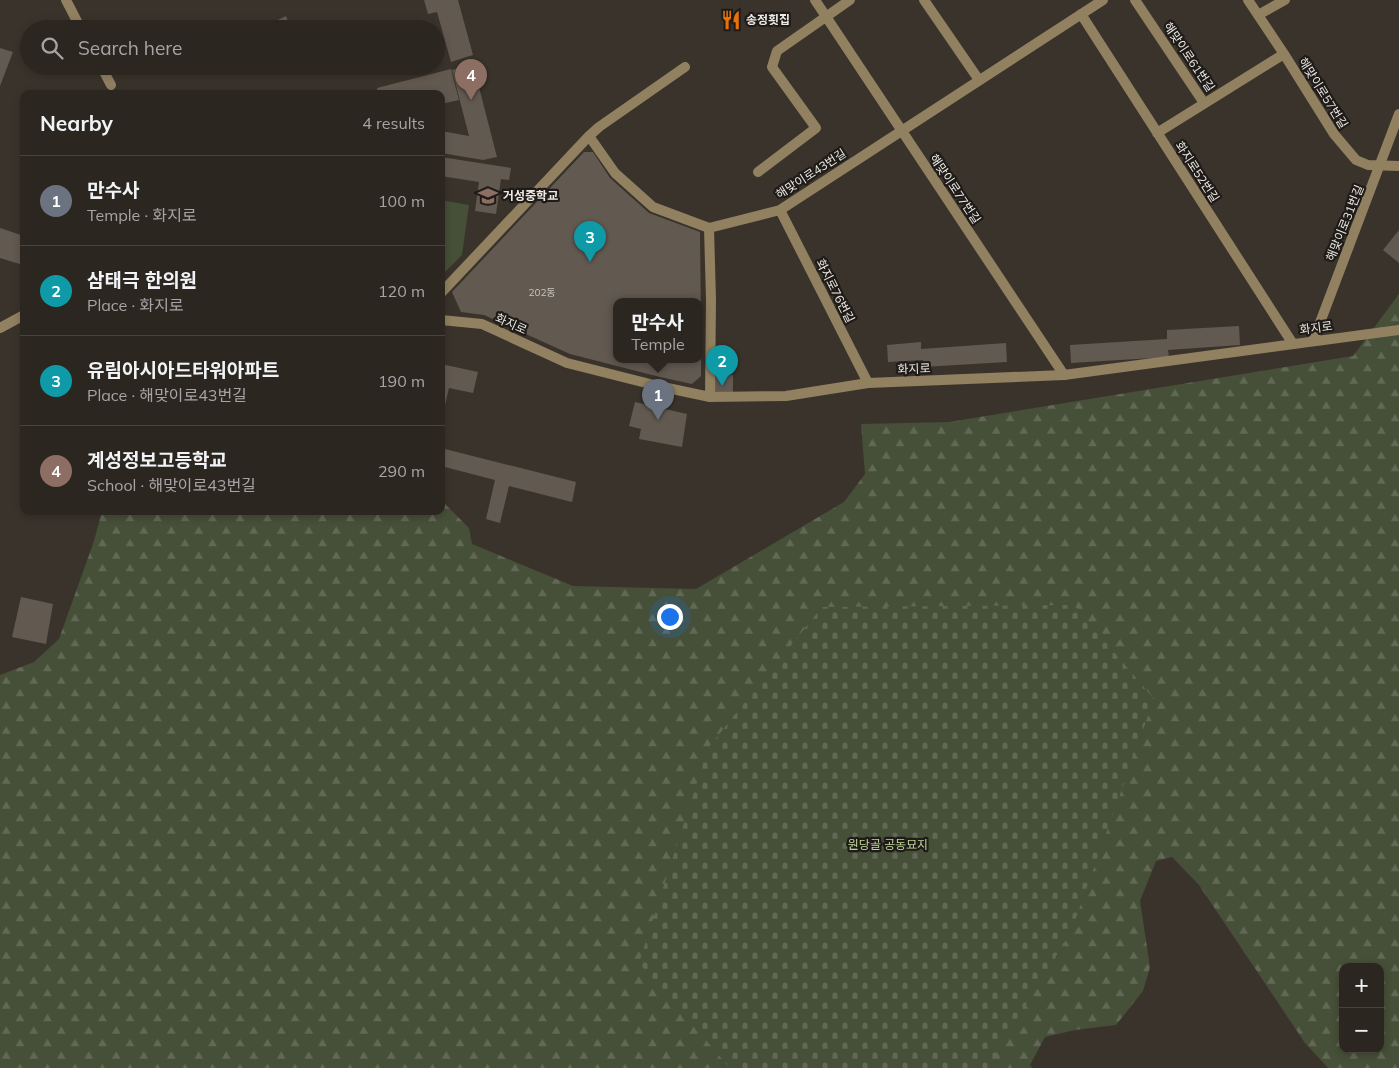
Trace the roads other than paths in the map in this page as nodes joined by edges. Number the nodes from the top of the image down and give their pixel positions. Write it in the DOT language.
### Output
graph roads {
  1 [pos="66,0"];
  2 [pos="815,0"];
  3 [pos="850,0"];
  4 [pos="924,0"];
  5 [pos="1103,0"];
  6 [pos="1135,0"];
  7 [pos="1248,0"];
  8 [pos="1285,0"];
  9 [pos="1081,14"];
  10 [pos="1258,15"];
  11 [pos="825,16"];
  12 [pos="76,20"];
  13 [pos="1284,54"];
  14 [pos="685,67"];
  15 [pos="106,75"];
  16 [pos="979,80"];
  17 [pos="111,85"];
  18 [pos="1204,103"];
  19 [pos="1399,114"];
  20 [pos="902,131"];
  21 [pos="1157,133"];
  22 [pos="589,136"];
  23 [pos="1381,165"];
  24 [pos="1399,166"];
  25 [pos="758,172"];
  26 [pos="780,210"];
  27 [pos="709,228"];
  28 [pos="445,289"];
  29 [pos="20,317"];
  30 [pos="445,320"];
  31 [pos="0,328"];
  32 [pos="1399,330"];
  33 [pos="1313,341"];
  34 [pos="1293,344"];
  35 [pos="1064,375"];
  36 [pos="868,384"];
  37 [pos="710,397"];
  1 -- 12 [label="street"];
  2 -- 11 [label="street, 해맞이로77번길"];
  3 -- 11 [label="street"];
  4 -- 16 [label="street"];
  5 -- 9 [label="street, 해맞이로43번길"];
  6 -- 18 [label="street, 해맞이로61번길"];
  7 -- 10 [label="street, 해맞이로57번길"];
  8 -- 10 [label="street"];
  9 -- 16 [label="street, 해맞이로43번길"];
  9 -- 21 [label="street, 화지로52번길"];
  10 -- 13 [label="street, 해맞이로57번길"];
  11 -- 20 [label="street, 해맞이로77번길"];
  11 -- 25 [label="street"];
  13 -- 18 [label="street"];
  13 -- 23 [label="street, 해맞이로57번길"];
  14 -- 22 [label="street"];
  15 -- 17 [label="street"];
  16 -- 20 [label="street, 해맞이로43번길"];
  18 -- 21 [label="street"];
  19 -- 23 [label="street, 해맞이로31번길"];
  20 -- 26 [label="street, 해맞이로43번길"];
  20 -- 35 [label="street, 해맞이로77번길"];
  21 -- 34 [label="street, 화지로52번길"];
  22 -- 27 [label="street"];
  22 -- 28 [label="street"];
  23 -- 24 [label="street, 해맞이로57번길"];
  23 -- 33 [label="street, 해맞이로31번길"];
  26 -- 27 [label="street, 해맞이로43번길"];
  26 -- 36 [label="street, 화지로76번길"];
  27 -- 37 [label="street"];
  29 -- 31 [label="street"];
  30 -- 37 [label="street, 화지로"];
  32 -- 33 [label="street, 화지로"];
  33 -- 34 [label="street, 화지로"];
  34 -- 35 [label="street, 화지로"];
  35 -- 36 [label="street, 화지로"];
  36 -- 37 [label="street, 화지로"];
}
